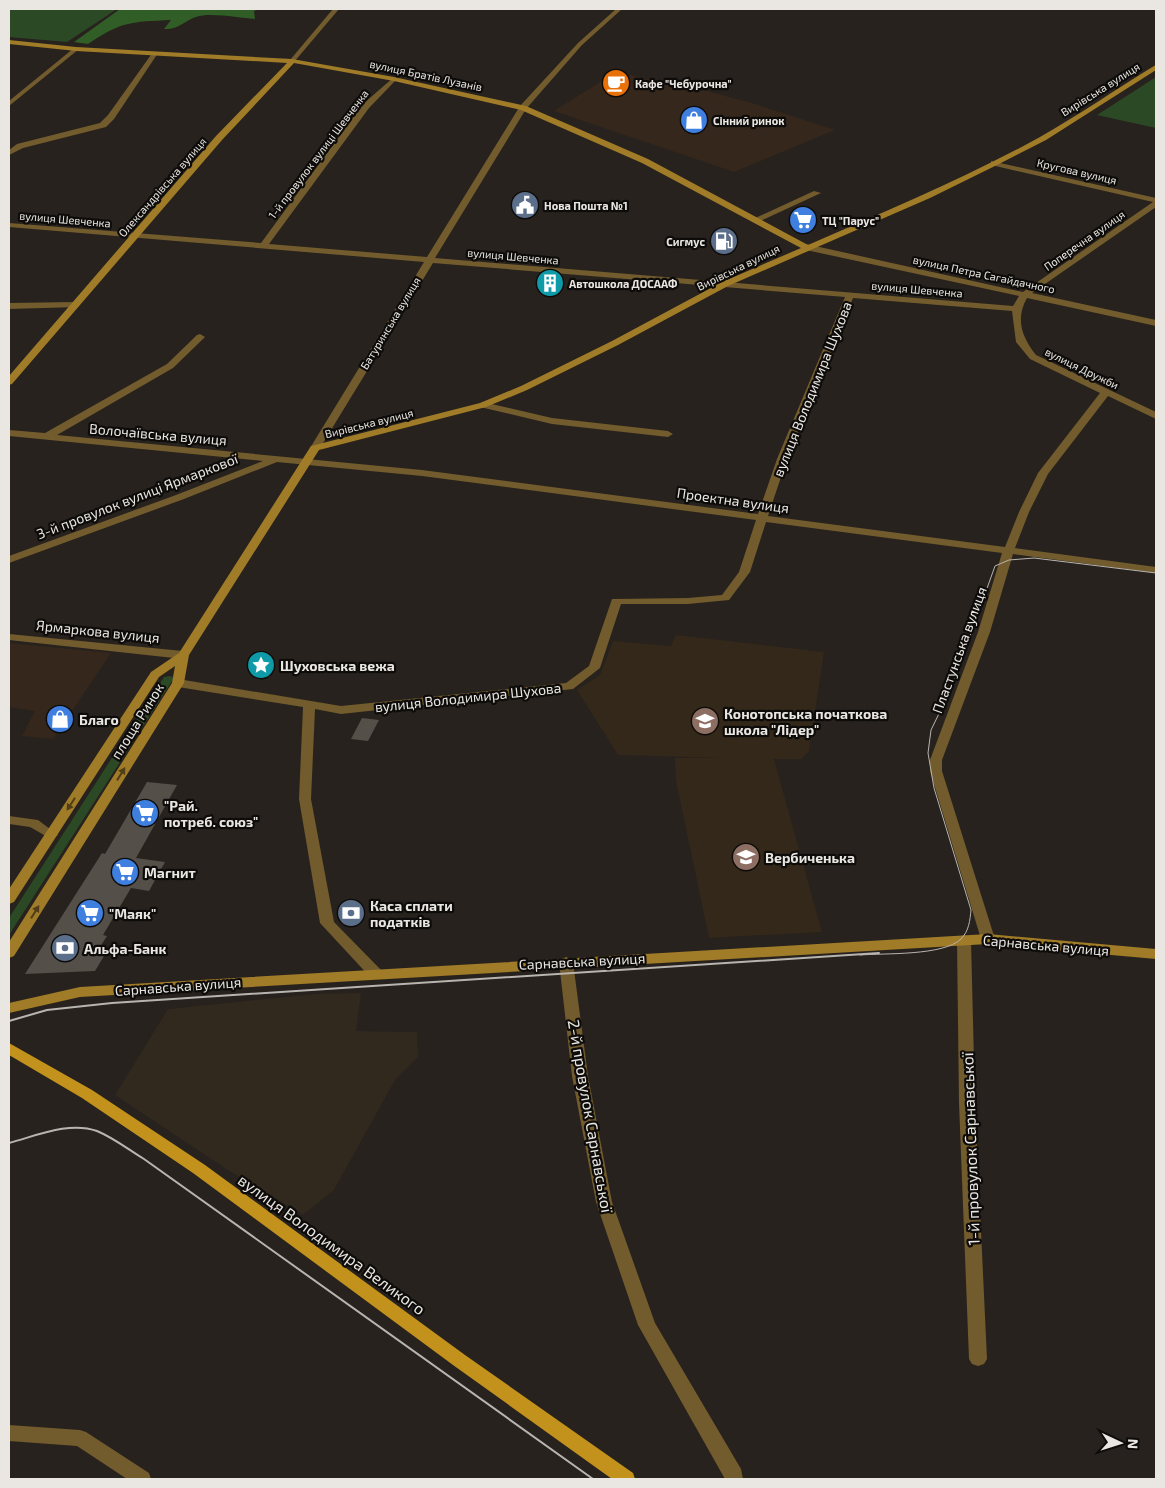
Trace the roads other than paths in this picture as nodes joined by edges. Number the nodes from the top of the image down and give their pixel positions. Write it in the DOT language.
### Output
graph roads {
  1 [pos="336,9"];
  2 [pos="620,9"];
  3 [pos="9,42"];
  4 [pos="76,49"];
  5 [pos="155,53"];
  6 [pos="292,61"];
  7 [pos="1156,68"];
  8 [pos="394,79"];
  9 [pos="9,104"];
  10 [pos="523,108"];
  11 [pos="9,153"];
  12 [pos="994,163"];
  13 [pos="817,193"];
  14 [pos="1156,202"];
  15 [pos="755,220"];
  16 [pos="9,226"];
  17 [pos="135,236"];
  18 [pos="263,246"];
  19 [pos="806,248"];
  20 [pos="428,261"];
  21 [pos="725,284"];
  22 [pos="850,295"];
  23 [pos="1024,295"];
  24 [pos="75,304"];
  25 [pos="9,306"];
  26 [pos="1016,309"];
  27 [pos="1156,323"];
  28 [pos="200,337"];
  29 [pos="9,382"];
  30 [pos="1106,392"];
  31 [pos="483,405"];
  32 [pos="1156,416"];
  33 [pos="9,433"];
  34 [pos="668,434"];
  35 [pos="46,437"];
  36 [pos="315,448"];
  37 [pos="276,459"];
  38 [pos="304,462"];
  39 [pos="761,519"];
  40 [pos="1008,551"];
  41 [pos="9,560"];
  42 [pos="1156,570"];
  43 [pos="9,637"];
  44 [pos="183,655"];
  45 [pos="178,683"];
  46 [pos="308,705"];
  47 [pos="9,820"];
  48 [pos="51,836"];
  49 [pos="9,899"];
  50 [pos="988,939"];
  51 [pos="964,940"];
  52 [pos="9,953"];
  53 [pos="1156,954"];
  54 [pos="566,962"];
  55 [pos="376,974"];
  56 [pos="9,1008"];
  57 [pos="9,1048"];
  58 [pos="978,1359"];
  59 [pos="9,1433"];
  60 [pos="142,1479"];
  61 [pos="626,1479"];
  62 [pos="734,1479"];
  1 -- 6 [label="street, Олександрівська вулиця"];
  2 -- 10 [label="street, Батуринська вулиця"];
  3 -- 4 [label="main road, вулиця Братів Лузанів"];
  4 -- 5 [label="main road, вулиця Братів Лузанів"];
  4 -- 9 [label="street"];
  5 -- 6 [label="main road, вулиця Братів Лузанів"];
  5 -- 11 [label="street"];
  6 -- 8 [label="main road, вулиця Братів Лузанів"];
  6 -- 17 [label="main road, Олександрівська вулиця"];
  7 -- 12 [label="main road, Вирівська вулиця"];
  8 -- 10 [label="main road, вулиця Братів Лузанів"];
  8 -- 18 [label="street, 1-й провулок вулиці Шевченка"];
  10 -- 15 [label="main road, вулиця Братів Лузанів"];
  10 -- 20 [label="street, Батуринська вулиця"];
  12 -- 14 [label="street, Кругова вулиця"];
  12 -- 19 [label="main road, Вирівська вулиця"];
  13 -- 15 [label="street"];
  14 -- 23 [label="street, Поперечна вулиця"];
  15 -- 19 [label="main road, вулиця Братів Лузанів"];
  16 -- 17 [label="street, вулиця Шевченка"];
  17 -- 18 [label="street, вулиця Шевченка"];
  17 -- 24 [label="main road, Олександрівська вулиця"];
  18 -- 20 [label="street, вулиця Шевченка"];
  19 -- 21 [label="main road, Вирівська вулиця"];
  19 -- 23 [label="street, вулиця Петра Сагайдачного"];
  20 -- 21 [label="street, вулиця Шевченка"];
  20 -- 36 [label="street, Батуринська вулиця"];
  21 -- 22 [label="street, вулиця Шевченка"];
  21 -- 31 [label="main road, Вирівська вулиця"];
  22 -- 26 [label="street, вулиця Шевченка"];
  22 -- 39 [label="street, вулиця Володимира Шухова"];
  23 -- 26 [label="street"];
  23 -- 27 [label="street, вулиця Петра Сагайдачного"];
  24 -- 25 [label="street"];
  24 -- 29 [label="main road, Олександрівська вулиця"];
  26 -- 30 [label="street, вулиця Дружби"];
  28 -- 35 [label="street"];
  30 -- 32 [label="street, вулиця Дружби"];
  30 -- 40 [label="street, Пластунська вулиця"];
  31 -- 34 [label="street"];
  31 -- 36 [label="main road, Вирівська вулиця"];
  33 -- 35 [label="street, Волочаївська вулиця"];
  35 -- 37 [label="street, Волочаївська вулиця"];
  36 -- 38 [label="main road, Батуринська вулиця"];
  37 -- 38 [label="street, Волочаївська вулиця"];
  37 -- 41 [label="street, 3-й провулок вулиці Ярмаркової"];
  38 -- 39 [label="street, Проектна вулиця"];
  38 -- 44 [label="main road, Батуринська вулиця"];
  39 -- 40 [label="street, Проектна вулиця"];
  39 -- 46 [label="street, вулиця Володимира Шухова"];
  40 -- 42 [label="street, Проектна вулиця"];
  40 -- 50 [label="street, Пластунська вулиця"];
  43 -- 44 [label="street, Ярмаркова вулиця"];
  44 -- 45 [label="main road, площа Ринок"];
  44 -- 48 [label="main road, площа Ринок, one-way"];
  45 -- 46 [label="street, вулиця Володимира Шухова"];
  52 -- 45 [label="main road, площа Ринок, one-way"];
  46 -- 55 [label="street"];
  47 -- 48 [label="street"];
  48 -- 49 [label="main road, площа Ринок"];
  50 -- 51 [label="main road, Сарнавська вулиця"];
  50 -- 53 [label="main road, Сарнавська вулиця"];
  51 -- 54 [label="main road, Сарнавська вулиця"];
  51 -- 58 [label="street, 1-й провулок Сарнавської"];
  54 -- 55 [label="main road, Сарнавська вулиця"];
  54 -- 62 [label="street, 2-й провулок Сарнавської"];
  55 -- 56 [label="main road, Сарнавська вулиця"];
  57 -- 61 [label="main road, вулиця Володимира Великого"];
  59 -- 60 [label="street"];
}
